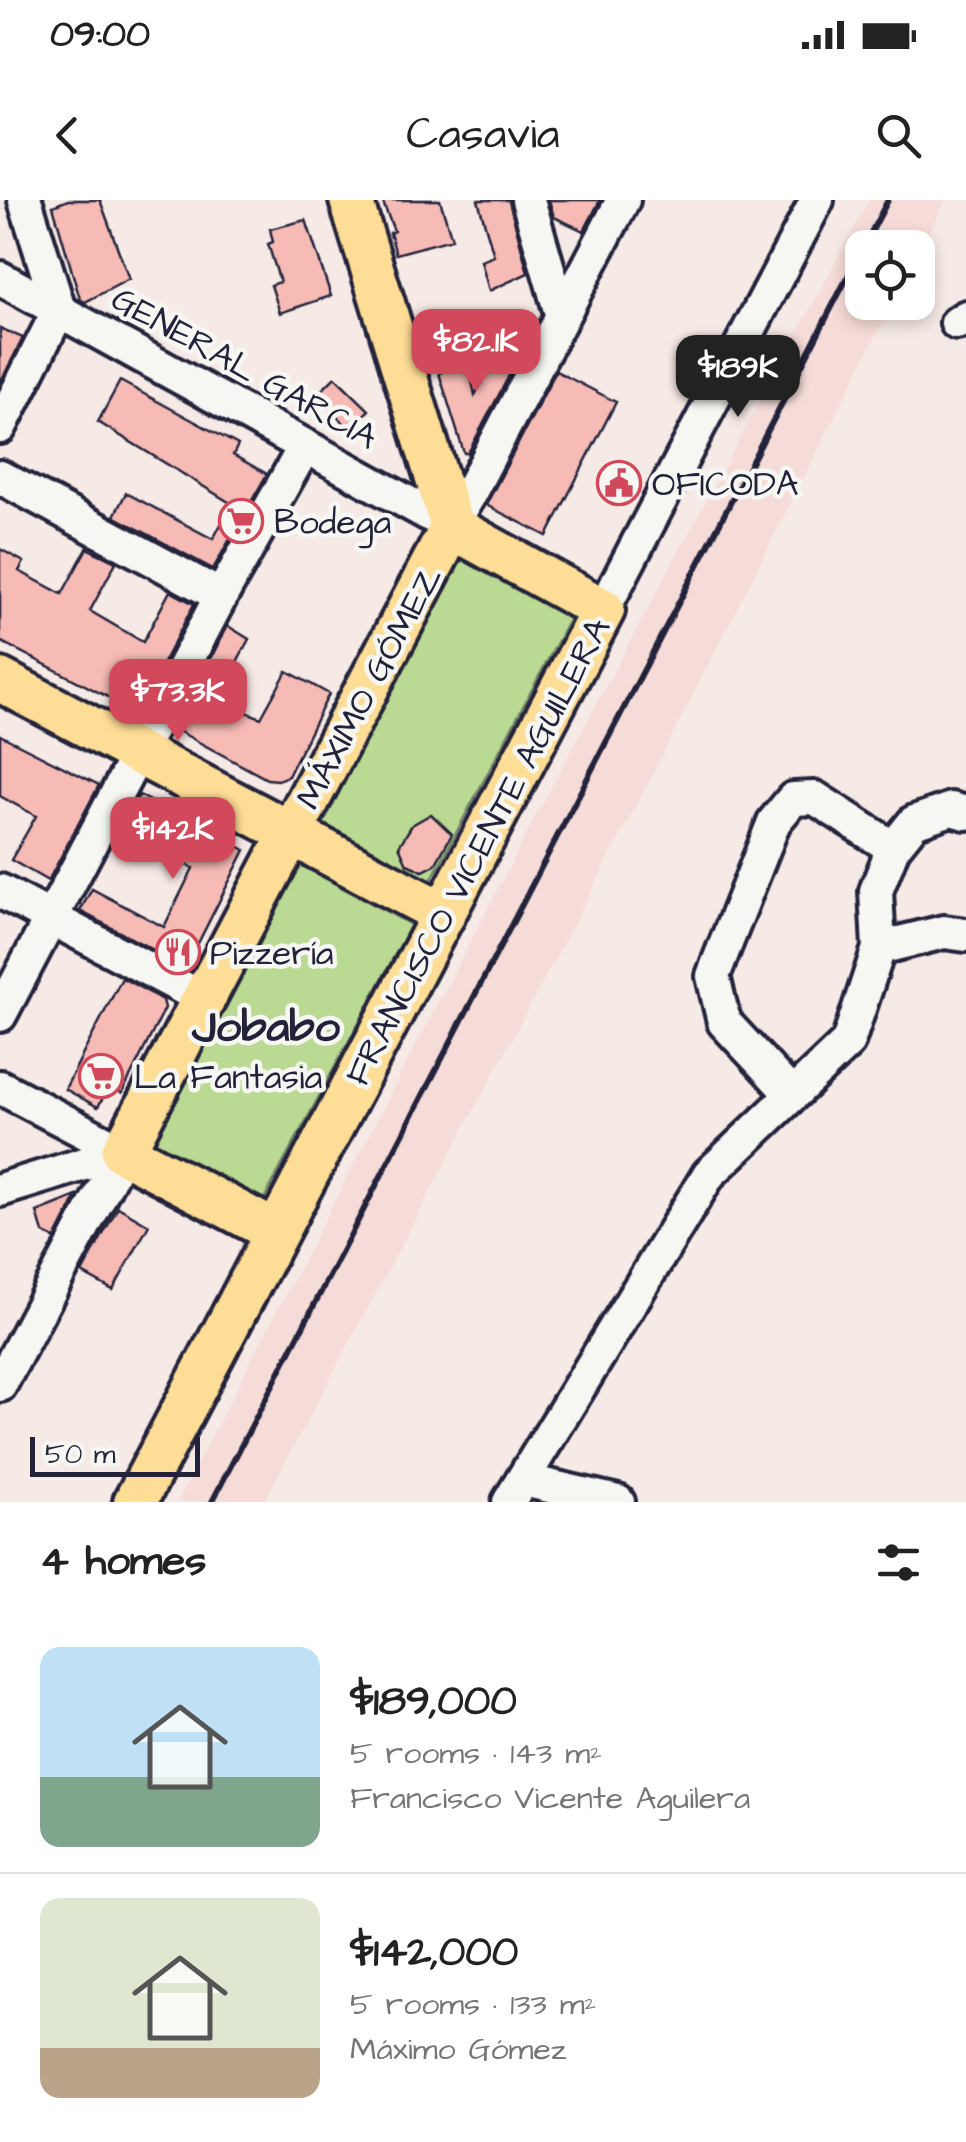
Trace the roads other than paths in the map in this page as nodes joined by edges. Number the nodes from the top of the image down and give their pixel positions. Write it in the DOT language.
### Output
graph roads {
  1 [pos="25,200"];
  2 [pos="351,200"];
  3 [pos="528,200"];
  4 [pos="623,200"];
  5 [pos="817,200"];
  6 [pos="0,278"];
  7 [pos="59,310"];
  8 [pos="562,317"];
  9 [pos="0,427"];
  10 [pos="305,446"];
  11 [pos="0,478"];
  12 [pos="452,527"];
  13 [pos="221,596"];
  14 [pos="604,610"];
  15 [pos="0,680"];
  16 [pos="138,752"];
  17 [pos="966,812"];
  18 [pos="291,833"];
  19 [pos="893,848"];
  20 [pos="0,890"];
  21 [pos="444,914"];
  22 [pos="52,918"];
  23 [pos="966,935"];
  24 [pos="880,948"];
  25 [pos="204,999"];
  26 [pos="0,1015"];
  27 [pos="0,1087"];
  28 [pos="792,1095"];
  29 [pos="123,1152"];
  30 [pos="0,1190"];
  31 [pos="276,1232"];
  32 [pos="0,1384"];
  33 [pos="516,1491"];
  34 [pos="134,1502"];
  35 [pos="618,1502"];
  1 -- 7 [label="street"];
  2 -- 12 [label="main road"];
  3 -- 8 [label="street"];
  4 -- 8 [label="street, MÁXIMO GÓMEZ"];
  5 -- 14 [label="street, FRANCISCO VICENTE AGUILERA"];
  6 -- 7 [label="street, GENERAL GARCIA"];
  7 -- 9 [label="street"];
  7 -- 10 [label="street, GENERAL GARCIA"];
  8 -- 12 [label="street, MÁXIMO GÓMEZ"];
  10 -- 12 [label="street, GENERAL GARCIA"];
  10 -- 13 [label="street"];
  11 -- 13 [label="street"];
  12 -- 14 [label="main road"];
  12 -- 18 [label="main road, MÁXIMO GÓMEZ"];
  13 -- 16 [label="street"];
  14 -- 21 [label="main road, FRANCISCO VICENTE AGUILERA"];
  15 -- 16 [label="main road"];
  16 -- 18 [label="main road"];
  16 -- 22 [label="street"];
  17 -- 19 [label="street"];
  18 -- 21 [label="main road"];
  18 -- 25 [label="main road, MÁXIMO GÓMEZ"];
  19 -- 24 [label="street"];
  19 -- 28 [label="street"];
  20 -- 22 [label="street"];
  21 -- 31 [label="main road, FRANCISCO VICENTE AGUILERA"];
  22 -- 25 [label="street"];
  22 -- 26 [label="street"];
  23 -- 24 [label="street"];
  24 -- 28 [label="street"];
  25 -- 29 [label="main road, MÁXIMO GÓMEZ"];
  27 -- 29 [label="street"];
  28 -- 33 [label="street"];
  29 -- 30 [label="street"];
  29 -- 31 [label="main road"];
  29 -- 32 [label="street, MÁXIMO GÓMEZ"];
  31 -- 34 [label="main road, FRANCISCO VICENTE AGUILERA"];
  33 -- 35 [label="street"];
}
